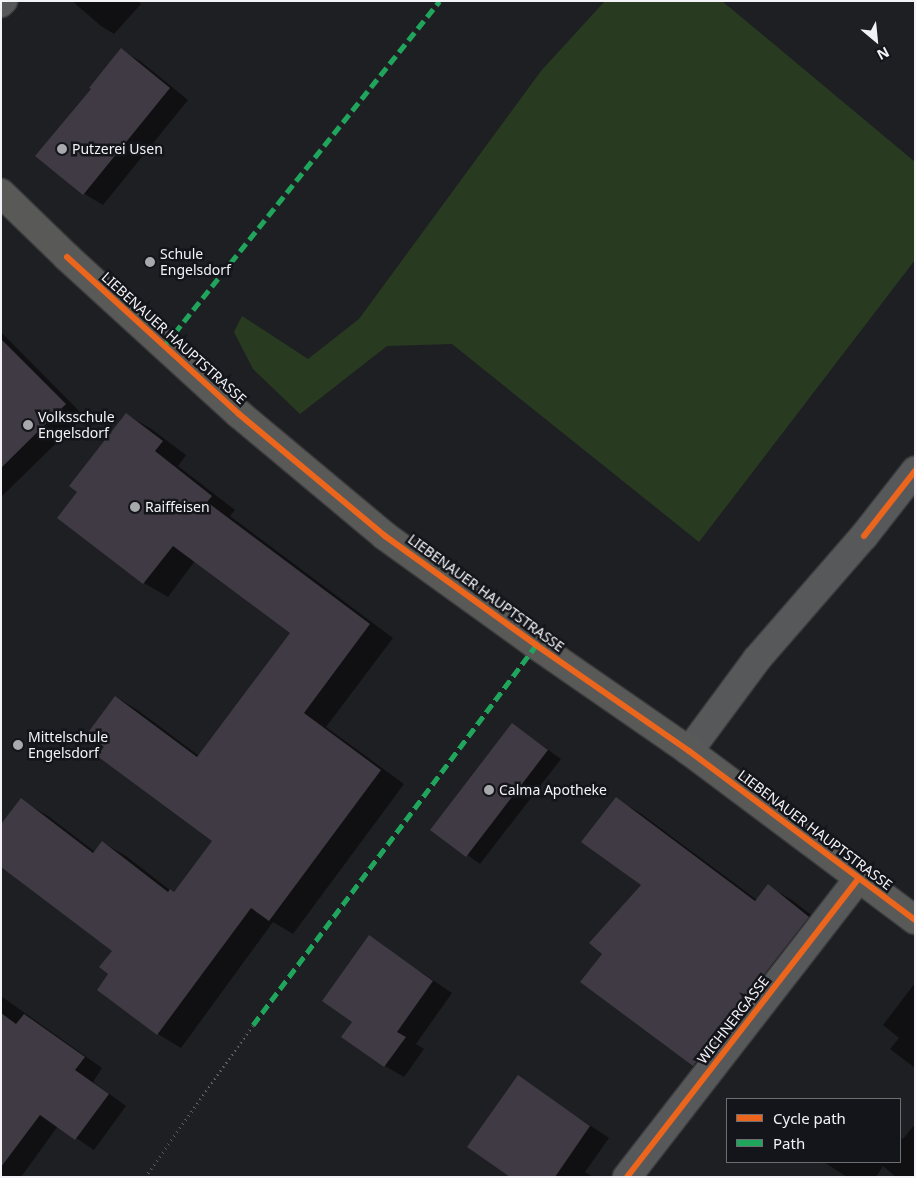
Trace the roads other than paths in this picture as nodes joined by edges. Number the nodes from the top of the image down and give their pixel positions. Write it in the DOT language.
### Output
graph roads {
  1 [pos="1,193"];
  2 [pos="915,471"];
  3 [pos="689,751"];
  4 [pos="859,878"];
  5 [pos="915,920"];
  6 [pos="627,1177"];
  1 -- 3 [label="main road, LIEBENAUER HAUPTSTRASSE"];
  2 -- 3 [label="street"];
  3 -- 4 [label="main road, LIEBENAUER HAUPTSTRASSE"];
  4 -- 5 [label="main road, LIEBENAUER HAUPTSTRASSE"];
  4 -- 6 [label="street, WICHNERGASSE"];
}
